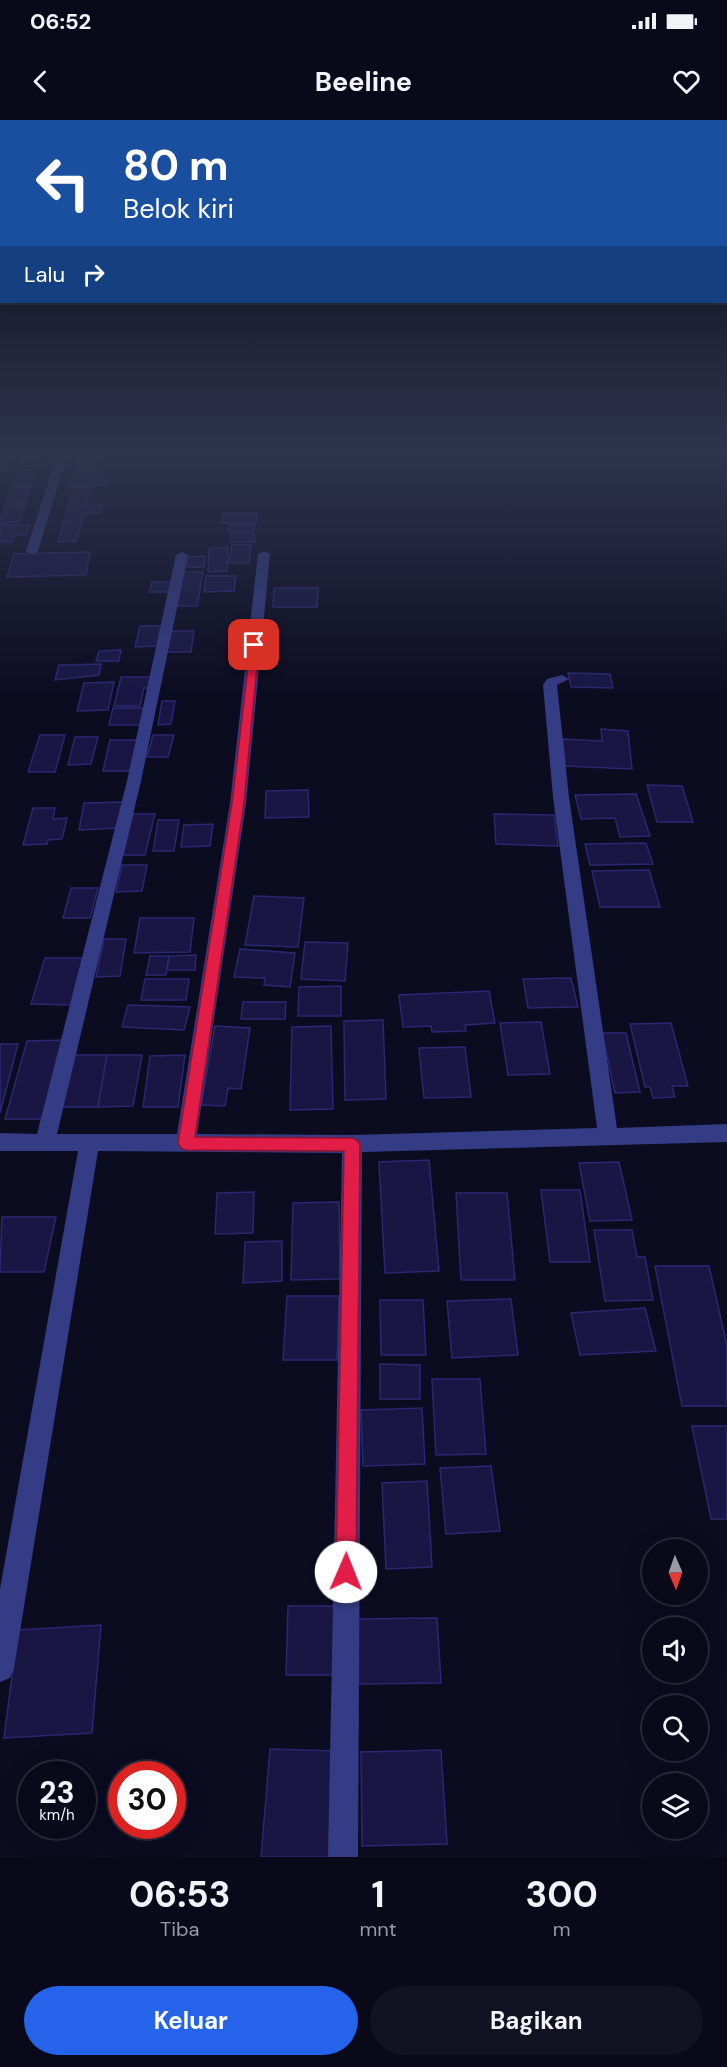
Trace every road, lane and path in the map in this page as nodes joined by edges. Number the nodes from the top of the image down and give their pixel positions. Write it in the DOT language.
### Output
graph roads {
  1 [pos="38,533"];
  2 [pos="32,551"];
  3 [pos="264,554"];
  4 [pos="182,555"];
  5 [pos="562,679"];
  6 [pos="727,1133"];
  7 [pos="608,1137"];
  8 [pos="0,1142"];
  9 [pos="45,1143"];
  10 [pos="89,1143"];
  11 [pos="186,1143"];
  12 [pos="352,1144"];
  13 [pos="0,1668"];
  14 [pos="343,1857"];
  1 -- 2 [label="street"];
  3 -- 11 [label="street"];
  4 -- 9 [label="street"];
  5 -- 7 [label="street"];
  6 -- 7 [label="street"];
  7 -- 12 [label="street"];
  8 -- 9 [label="street"];
  9 -- 10 [label="street"];
  10 -- 11 [label="street"];
  10 -- 13 [label="street"];
  11 -- 12 [label="street"];
  12 -- 14 [label="street"];
}
